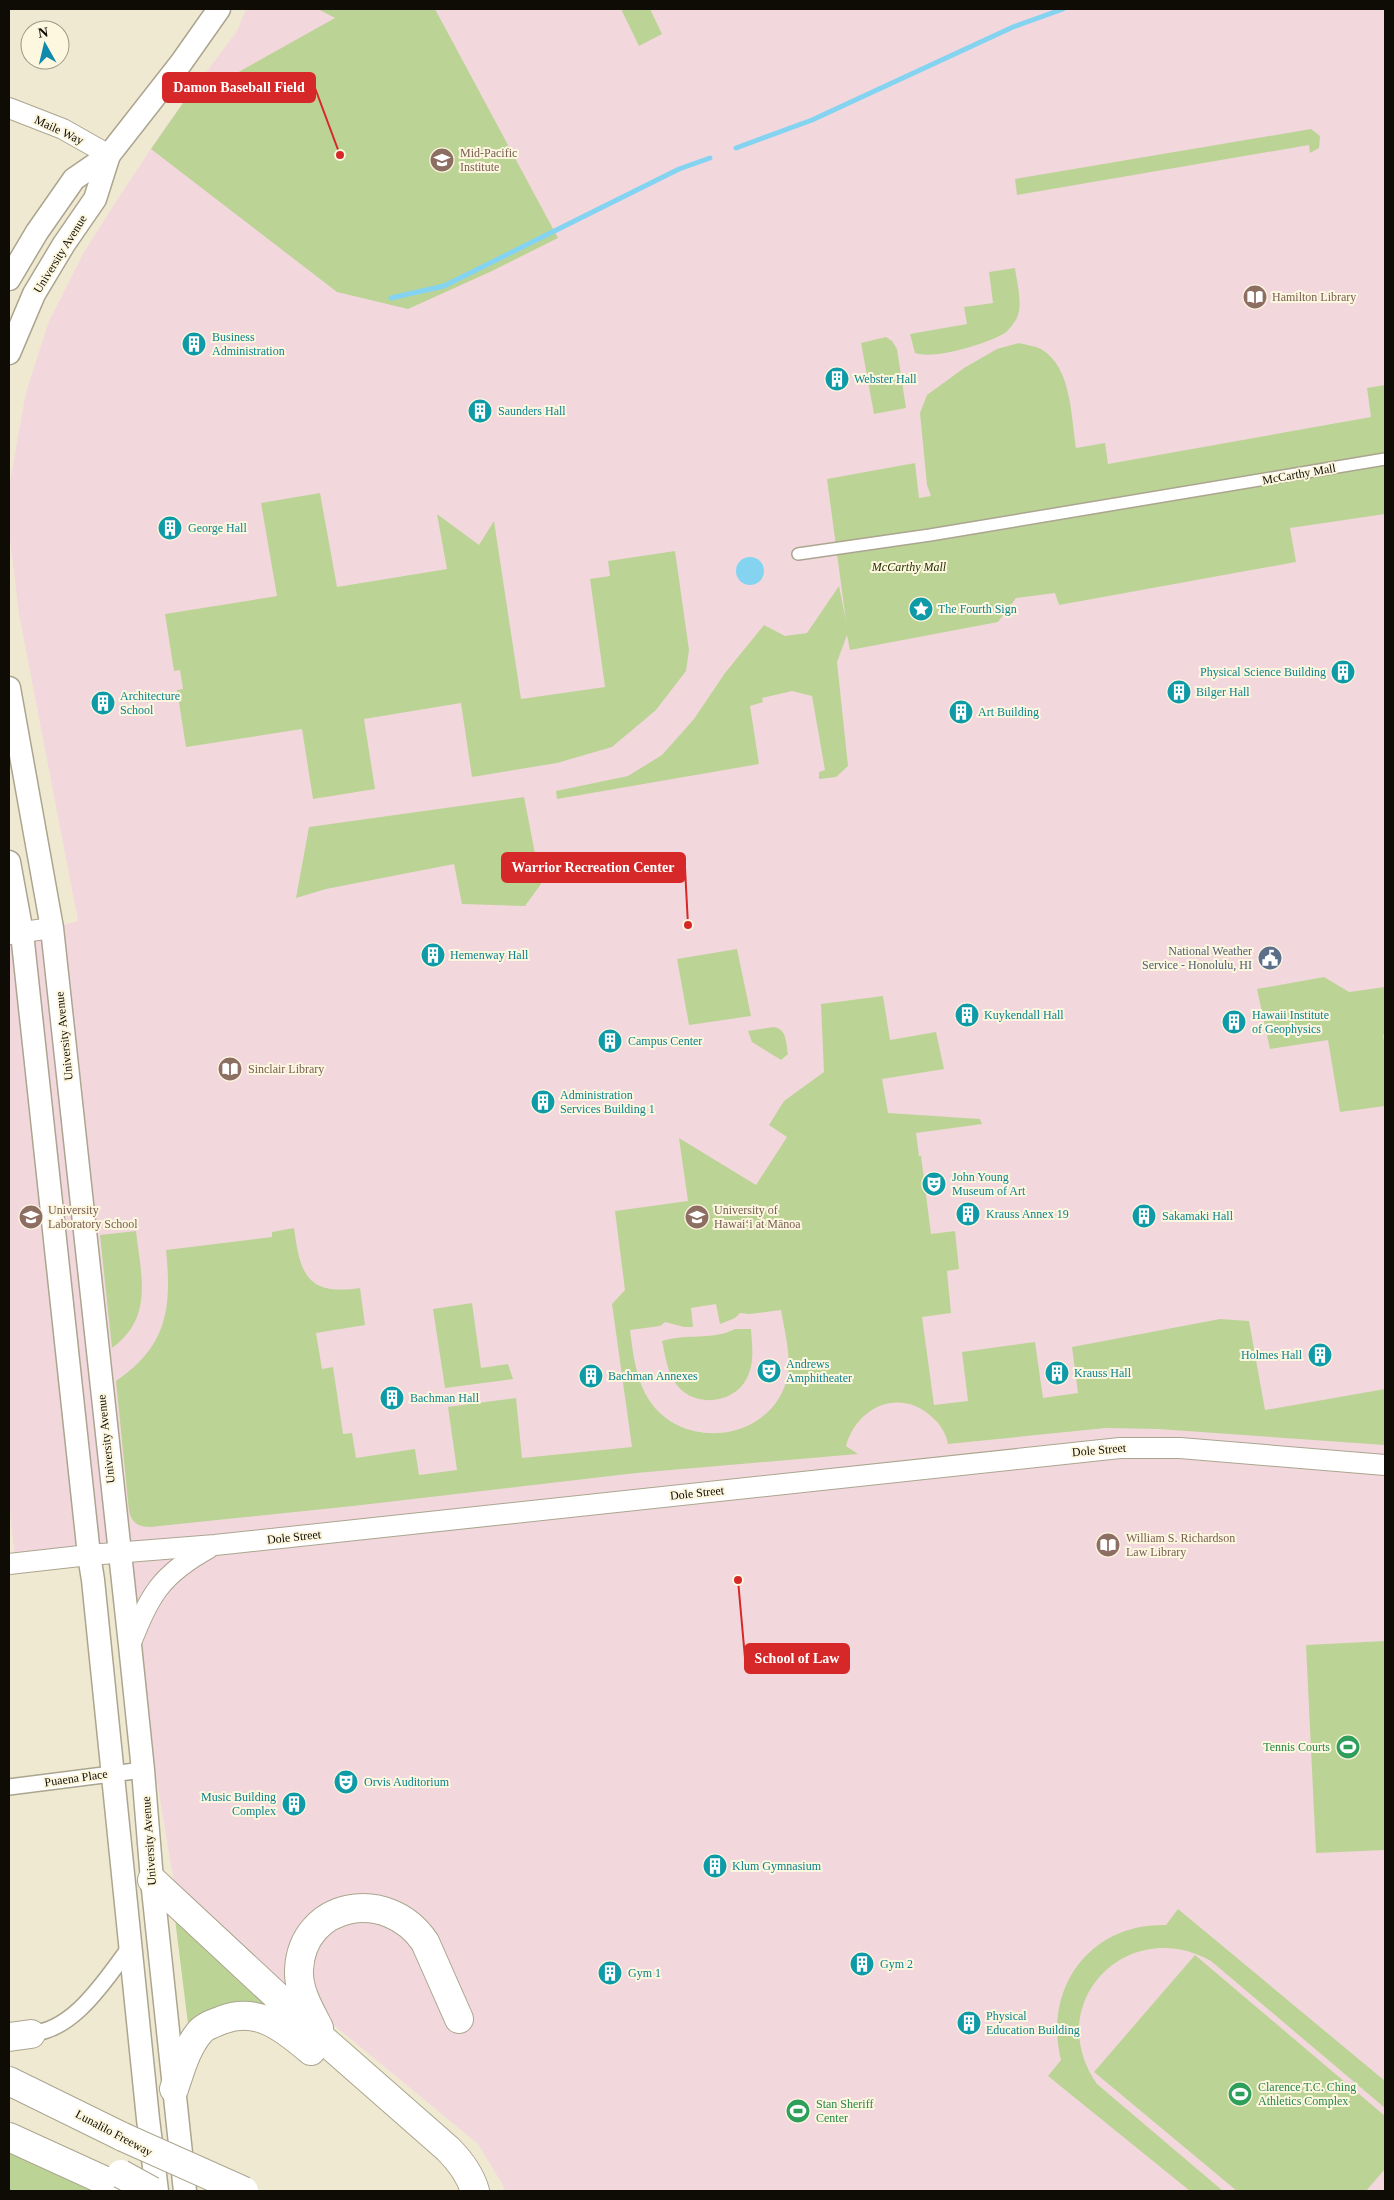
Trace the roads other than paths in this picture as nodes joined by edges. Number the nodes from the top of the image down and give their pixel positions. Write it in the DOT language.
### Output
graph roads {
  1 [pos="218,9"];
  2 [pos="9,108"];
  3 [pos="109,155"];
  4 [pos="9,279"];
  5 [pos="9,353"];
  6 [pos="1385,459"];
  7 [pos="798,554"];
  8 [pos="9,688"];
  9 [pos="9,862"];
  10 [pos="52,928"];
  11 [pos="15,933"];
  12 [pos="1385,1465"];
  13 [pos="215,1545"];
  14 [pos="119,1553"];
  15 [pos="89,1555"];
  16 [pos="9,1564"];
  17 [pos="130,1644"];
  18 [pos="143,1770"];
  19 [pos="114,1772"];
  20 [pos="9,1787"];
  21 [pos="152,1880"];
  22 [pos="130,1947"];
  23 [pos="460,2020"];
  24 [pos="16,2034"];
  25 [pos="325,2041"];
  26 [pos="9,2081"];
  27 [pos="174,2089"];
  28 [pos="9,2118"];
  29 [pos="9,2137"];
  30 [pos="123,2137"];
  31 [pos="142,2186"];
  32 [pos="185,2191"];
  33 [pos="216,2191"];
  34 [pos="244,2191"];
  35 [pos="455,2191"];
  36 [pos="475,2191"];
  1 -- 3 [label="main road, University Avenue"];
  2 -- 3 [label="street, Maile Way"];
  3 -- 4 [label="main road, University Avenue"];
  3 -- 5 [label="main road, University Avenue"];
  6 -- 7 [label="street, McCarthy Mall"];
  8 -- 10 [label="main road, University Avenue"];
  9 -- 11 [label="main road"];
  10 -- 11 [label="street"];
  10 -- 14 [label="main road, University Avenue"];
  11 -- 15 [label="main road"];
  12 -- 13 [label="street, Dole Street"];
  13 -- 14 [label="street, Dole Street"];
  13 -- 17 [label="street"];
  14 -- 15 [label="street, Dole Street"];
  14 -- 17 [label="main road, University Avenue"];
  15 -- 16 [label="street, Dole Street"];
  15 -- 19 [label="main road"];
  17 -- 18 [label="main road, University Avenue"];
  18 -- 19 [label="street, Puaena Place"];
  18 -- 21 [label="main road, University Avenue"];
  19 -- 20 [label="street, Puaena Place"];
  19 -- 22 [label="main road"];
  21 -- 25 [label="highway"];
  21 -- 27 [label="main road, University Avenue"];
  22 -- 24 [label="street"];
  22 -- 31 [label="main road"];
  23 -- 25 [label="highway"];
  25 -- 36 [label="highway"];
  26 -- 30 [label="highway, Lunalilo Freeway"];
  27 -- 32 [label="main road, University Avenue"];
  27 -- 35 [label="highway"];
  28 -- 31 [label="highway"];
  29 -- 31 [label="highway"];
  30 -- 33 [label="highway, Lunalilo Freeway, bridge"];
  30 -- 34 [label="highway, bridge"];
}
